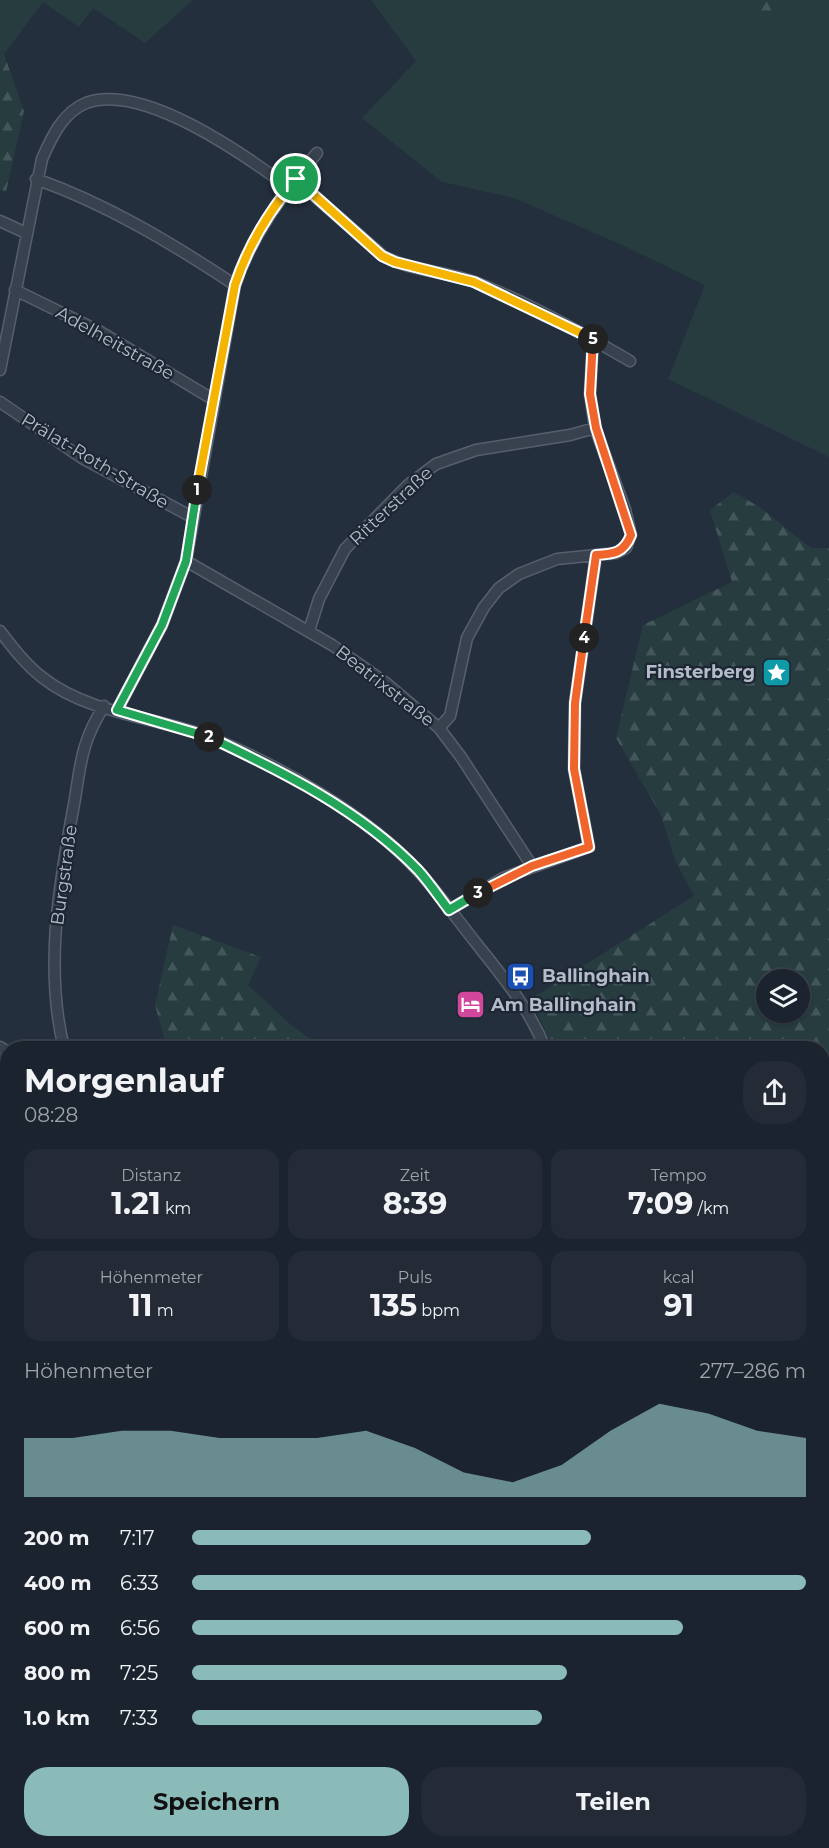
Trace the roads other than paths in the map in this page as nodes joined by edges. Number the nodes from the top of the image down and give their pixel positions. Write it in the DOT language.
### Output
graph roads {
  1 [pos="317,153"];
  2 [pos="36,180"];
  3 [pos="292,183"];
  4 [pos="0,221"];
  5 [pos="27,233"];
  6 [pos="235,285"];
  7 [pos="15,290"];
  8 [pos="593,339"];
  9 [pos="630,361"];
  10 [pos="0,370"];
  11 [pos="214,400"];
  12 [pos="0,402"];
  13 [pos="596,428"];
  14 [pos="192,517"];
  15 [pos="596,555"];
  16 [pos="186,561"];
  17 [pos="0,631"];
  18 [pos="309,631"];
  19 [pos="104,706"];
  20 [pos="117,710"];
  21 [pos="439,728"];
  22 [pos="532,866"];
  23 [pos="449,910"];
  24 [pos="62,1041"];
  25 [pos="542,1041"];
  1 -- 3 [label="street"];
  2 -- 3 [label="street"];
  2 -- 5 [label="street"];
  2 -- 6 [label="street"];
  3 -- 6 [label="street"];
  3 -- 8 [label="street"];
  4 -- 5 [label="street"];
  5 -- 7 [label="street"];
  6 -- 11 [label="street"];
  7 -- 10 [label="street"];
  7 -- 11 [label="street, Adelheitstraße"];
  8 -- 9 [label="street"];
  8 -- 13 [label="street"];
  11 -- 14 [label="street"];
  12 -- 14 [label="street, Prälat-Roth-Straße"];
  13 -- 15 [label="street"];
  13 -- 18 [label="street, Ritterstraße"];
  14 -- 16 [label="street"];
  15 -- 21 [label="street"];
  15 -- 22 [label="street"];
  16 -- 18 [label="street, Beatrixstraße"];
  16 -- 20 [label="street"];
  17 -- 19 [label="street"];
  18 -- 21 [label="street, Beatrixstraße"];
  19 -- 20 [label="street"];
  19 -- 24 [label="street, Burgstraße"];
  20 -- 23 [label="street"];
  21 -- 22 [label="street, Beatrixstraße"];
  22 -- 23 [label="street"];
  23 -- 25 [label="street"];
}
